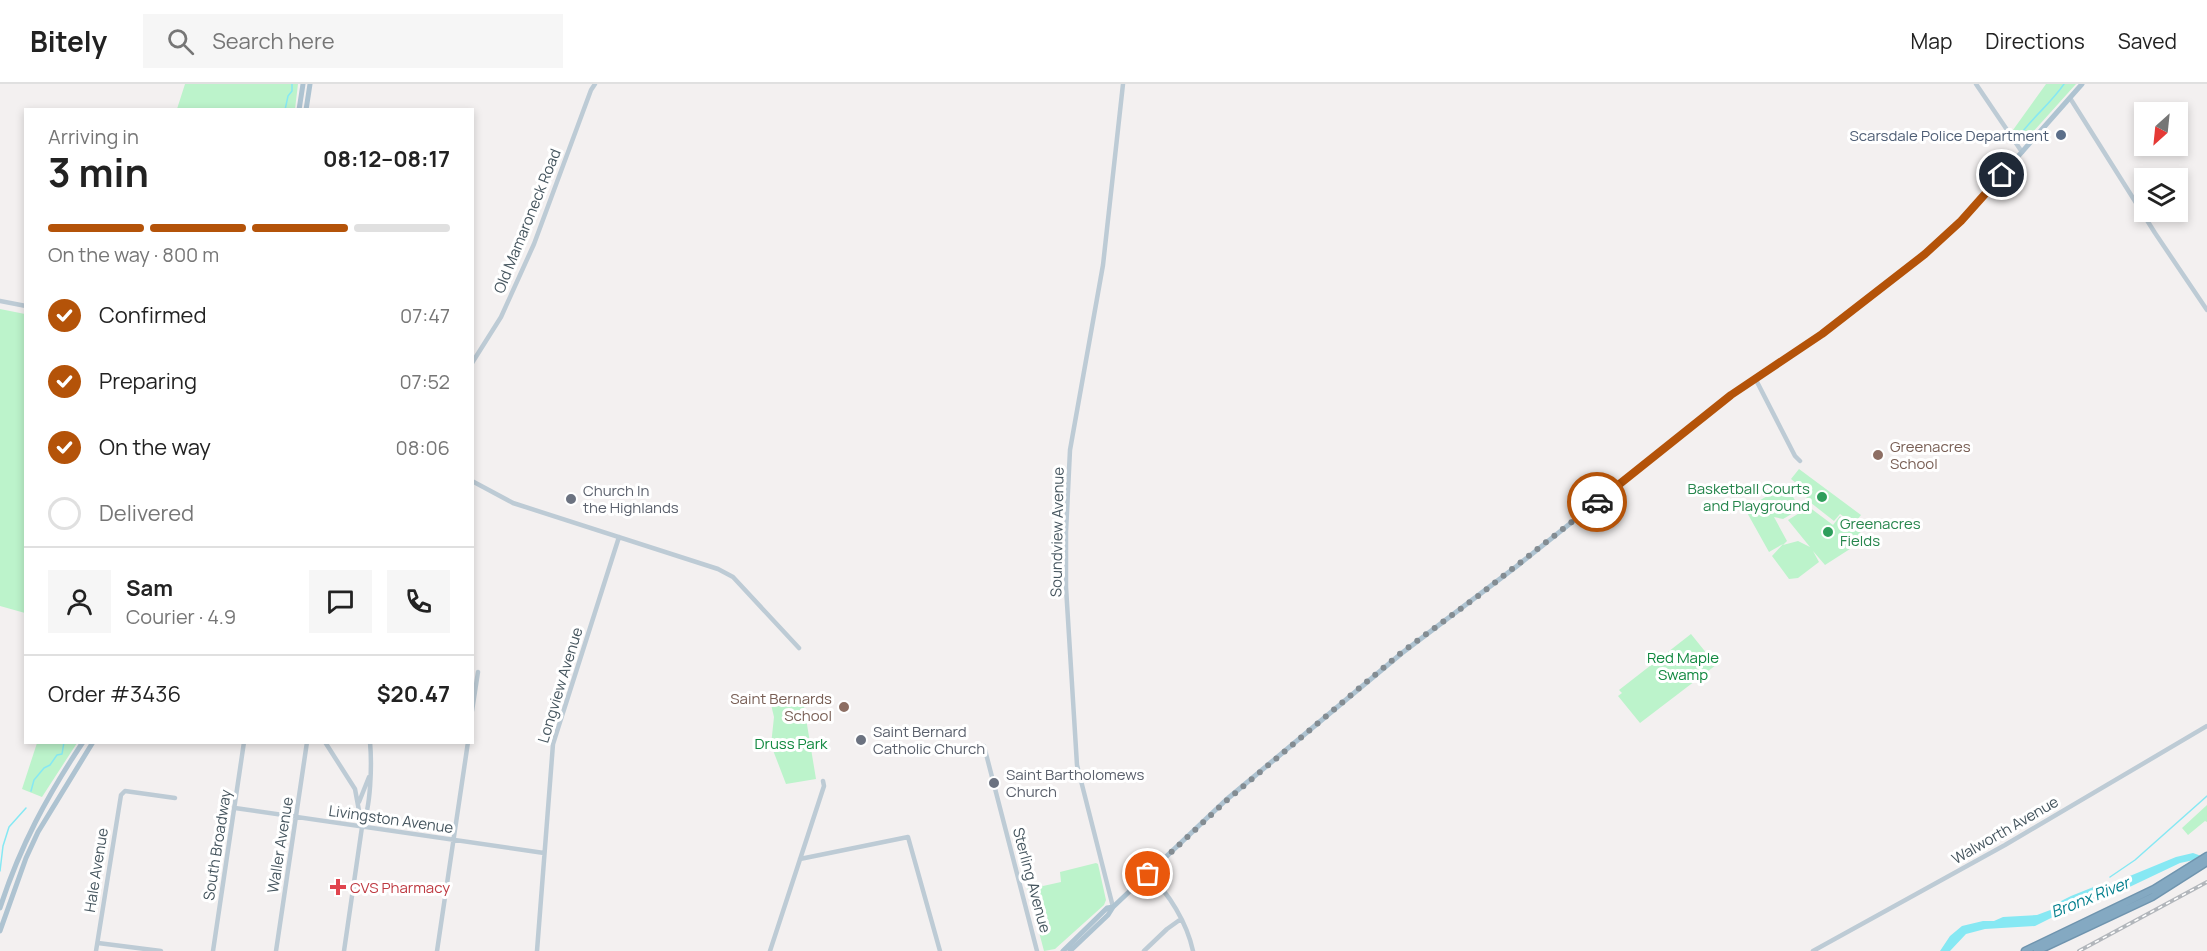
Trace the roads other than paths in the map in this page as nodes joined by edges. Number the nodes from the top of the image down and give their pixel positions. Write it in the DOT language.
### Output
graph roads {
  1 [pos="303,84"];
  2 [pos="310,84"];
  3 [pos="595,84"];
  4 [pos="1123,84"];
  5 [pos="1976,84"];
  6 [pos="2082,84"];
  7 [pos="2070,98"];
  8 [pos="299,108"];
  9 [pos="306,108"];
  10 [pos="2022,152"];
  11 [pos="0,301"];
  12 [pos="24,306"];
  13 [pos="2207,310"];
  14 [pos="474,360"];
  15 [pos="1755,378"];
  16 [pos="1800,461"];
  17 [pos="474,482"];
  18 [pos="619,537"];
  19 [pos="799,648"];
  20 [pos="478,672"];
  21 [pos="474,698"];
  22 [pos="2207,726"];
  23 [pos="81,744"];
  24 [pos="92,744"];
  25 [pos="244,744"];
  26 [pos="307,744"];
  27 [pos="325,744"];
  28 [pos="370,744"];
  29 [pos="468,744"];
  30 [pos="984,746"];
  31 [pos="369,777"];
  32 [pos="823,781"];
  33 [pos="175,798"];
  34 [pos="359,803"];
  35 [pos="235,807"];
  36 [pos="296,817"];
  37 [pos="362,827"];
  38 [pos="454,840"];
  39 [pos="544,854"];
  40 [pos="2207,856"];
  41 [pos="800,860"];
  42 [pos="2204,863"];
  43 [pos="1148,874"];
  44 [pos="1113,907"];
  45 [pos="0,908"];
  46 [pos="1181,919"];
  47 [pos="0,931"];
  48 [pos="98,942"];
  49 [pos="1038,950"];
  50 [pos="96,951"];
  51 [pos="161,951"];
  52 [pos="213,951"];
  53 [pos="276,951"];
  54 [pos="344,951"];
  55 [pos="437,951"];
  56 [pos="537,951"];
  57 [pos="770,951"];
  58 [pos="940,951"];
  59 [pos="1061,951"];
  60 [pos="1070,951"];
  61 [pos="1144,951"];
  62 [pos="1193,951"];
  63 [pos="1813,951"];
  64 [pos="2025,951"];
  65 [pos="2037,951"];
  1 -- 8 [label="main road"];
  2 -- 9 [label="main road"];
  3 -- 14 [label="street, Old Mamaroneck Road"];
  4 -- 44 [label="street, Soundview Avenue"];
  5 -- 10 [label="street"];
  6 -- 7 [label="main road"];
  7 -- 10 [label="main road"];
  7 -- 13 [label="street"];
  10 -- 15 [label="main road"];
  11 -- 12 [label="street"];
  15 -- 16 [label="street"];
  15 -- 43 [label="main road"];
  17 -- 18 [label="street"];
  18 -- 19 [label="street"];
  18 -- 39 [label="street, Longview Avenue"];
  20 -- 21 [label="street"];
  22 -- 63 [label="street, Walworth Avenue"];
  23 -- 45 [label="main road"];
  24 -- 47 [label="main road"];
  25 -- 35 [label="street, South Broadway"];
  26 -- 36 [label="street, Waller Avenue"];
  27 -- 34 [label="street"];
  28 -- 31 [label="street"];
  29 -- 38 [label="street"];
  30 -- 49 [label="street, Sterling Avenue"];
  31 -- 34 [label="street"];
  31 -- 37 [label="street"];
  32 -- 41 [label="street"];
  33 -- 48 [label="street, Hale Avenue"];
  34 -- 37 [label="street"];
  35 -- 36 [label="street, Livingston Avenue"];
  35 -- 52 [label="street, South Broadway"];
  36 -- 37 [label="street, Livingston Avenue"];
  36 -- 53 [label="street, Waller Avenue"];
  37 -- 38 [label="street, Livingston Avenue"];
  37 -- 54 [label="street"];
  38 -- 39 [label="street, Livingston Avenue"];
  38 -- 55 [label="street"];
  39 -- 56 [label="street, Longview Avenue"];
  40 -- 42 [label="highway"];
  41 -- 57 [label="street"];
  41 -- 58 [label="street"];
  42 -- 64 [label="highway"];
  42 -- 65 [label="highway"];
  43 -- 44 [label="main road"];
  43 -- 46 [label="street"];
  44 -- 59 [label="main road"];
  44 -- 60 [label="main road"];
  46 -- 61 [label="street"];
  46 -- 62 [label="street"];
  48 -- 50 [label="street, Hale Avenue"];
  48 -- 51 [label="street"];
}
